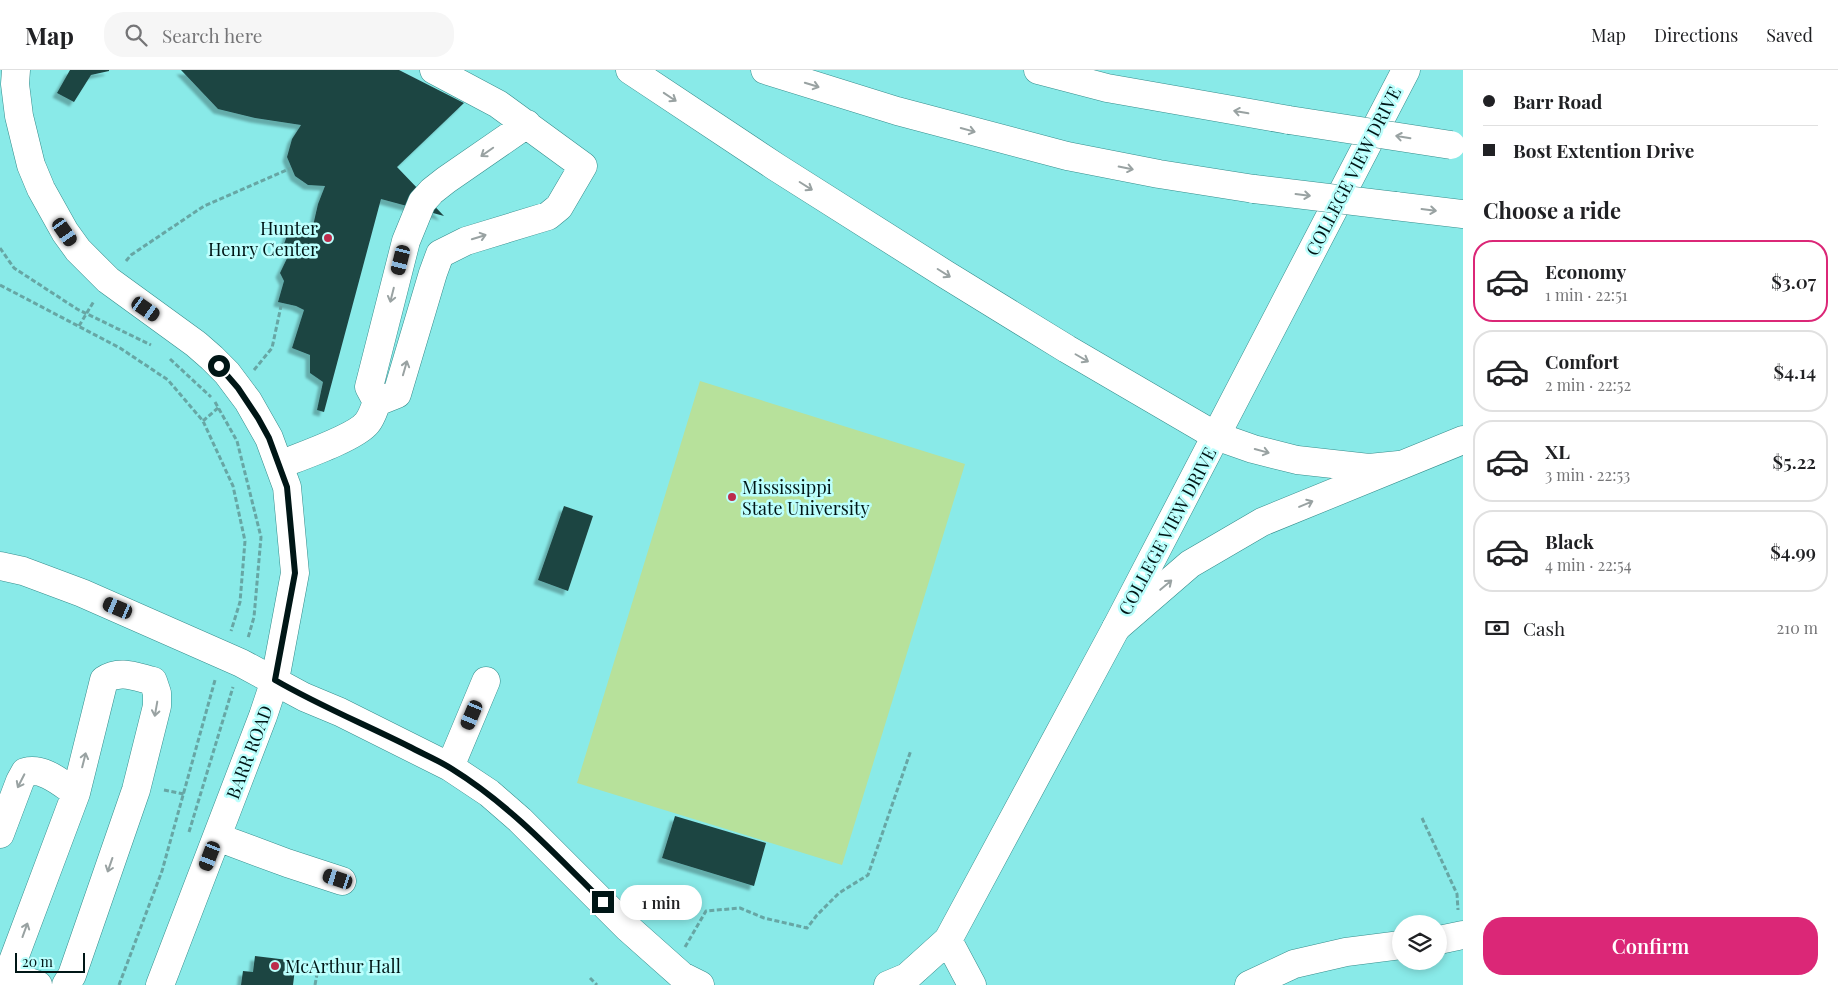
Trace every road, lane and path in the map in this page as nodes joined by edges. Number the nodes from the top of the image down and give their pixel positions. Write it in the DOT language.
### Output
graph roads {
  1 [pos="16,70"];
  2 [pos="434,70"];
  3 [pos="630,70"];
  4 [pos="765,70"];
  5 [pos="1038,70"];
  6 [pos="1070,70"];
  7 [pos="1406,70"];
  8 [pos="1107,88"];
  9 [pos="527,124"];
  10 [pos="1457,145"];
  11 [pos="291,168"];
  12 [pos="1463,214"];
  13 [pos="406,241"];
  14 [pos="0,248"];
  15 [pos="440,254"];
  16 [pos="108,280"];
  17 [pos="0,285"];
  18 [pos="87,313"];
  19 [pos="79,326"];
  20 [pos="158,349"];
  21 [pos="165,355"];
  22 [pos="377,402"];
  23 [pos="1216,436"];
  24 [pos="1463,440"];
  25 [pos="279,465"];
  26 [pos="1399,465"];
  27 [pos="0,566"];
  28 [pos="1116,628"];
  29 [pos="232,659"];
  30 [pos="275,680"];
  31 [pos="486,681"];
  32 [pos="911,750"];
  33 [pos="450,767"];
  34 [pos="164,790"];
  35 [pos="76,793"];
  36 [pos="184,794"];
  37 [pos="1422,818"];
  38 [pos="0,834"];
  39 [pos="216,837"];
  40 [pos="187,839"];
  41 [pos="342,881"];
  42 [pos="1454,937"];
  43 [pos="948,940"];
  44 [pos="1392,946"];
  45 [pos="318,963"];
  46 [pos="672,967"];
  47 [pos="4,978"];
  48 [pos="590,978"];
  49 [pos="902,982"];
  50 [pos="38,985"];
  51 [pos="66,985"];
  52 [pos="119,985"];
  53 [pos="160,985"];
  54 [pos="315,985"];
  55 [pos="597,985"];
  56 [pos="697,985"];
  57 [pos="972,985"];
  58 [pos="1249,985"];
  1 -- 16 [label="street, BARR ROAD"];
  2 -- 9 [label="street"];
  3 -- 23 [label="street, one-way"];
  4 -- 12 [label="street, one-way, bridge"];
  5 -- 8 [label="street"];
  6 -- 8 [label="street"];
  7 -- 23 [label="street, COLLEGE VIEW DRIVE"];
  10 -- 8 [label="street, one-way, bridge"];
  9 -- 13 [label="street, one-way"];
  15 -- 9 [label="street, one-way"];
  11 -- 16 [label="path"];
  13 -- 15 [label="street"];
  13 -- 22 [label="street, one-way"];
  14 -- 18 [label="path"];
  22 -- 15 [label="street, one-way"];
  16 -- 18 [label="path"];
  16 -- 25 [label="street, BARR ROAD"];
  17 -- 19 [label="path"];
  18 -- 19 [label="path"];
  18 -- 20 [label="path"];
  19 -- 29 [label="path"];
  21 -- 29 [label="path"];
  22 -- 25 [label="street"];
  23 -- 26 [label="street, one-way"];
  23 -- 28 [label="street, COLLEGE VIEW DRIVE"];
  24 -- 26 [label="street"];
  25 -- 30 [label="street, BARR ROAD"];
  28 -- 26 [label="street, one-way"];
  27 -- 29 [label="street"];
  28 -- 43 [label="street, COLLEGE VIEW DRIVE"];
  29 -- 30 [label="street"];
  29 -- 36 [label="path"];
  29 -- 40 [label="path"];
  30 -- 33 [label="street"];
  30 -- 39 [label="street, BARR ROAD"];
  31 -- 33 [label="street"];
  32 -- 46 [label="path"];
  33 -- 46 [label="street"];
  34 -- 36 [label="path"];
  35 -- 38 [label="street, one-way"];
  47 -- 35 [label="street, one-way"];
  35 -- 51 [label="street, one-way"];
  36 -- 52 [label="path"];
  37 -- 42 [label="path"];
  39 -- 41 [label="street"];
  39 -- 53 [label="street, BARR ROAD"];
  43 -- 49 [label="street, COLLEGE VIEW DRIVE"];
  43 -- 57 [label="street"];
  44 -- 58 [label="street"];
  45 -- 54 [label="path"];
  46 -- 56 [label="street"];
  47 -- 50 [label="street"];
  48 -- 55 [label="path"];
}
